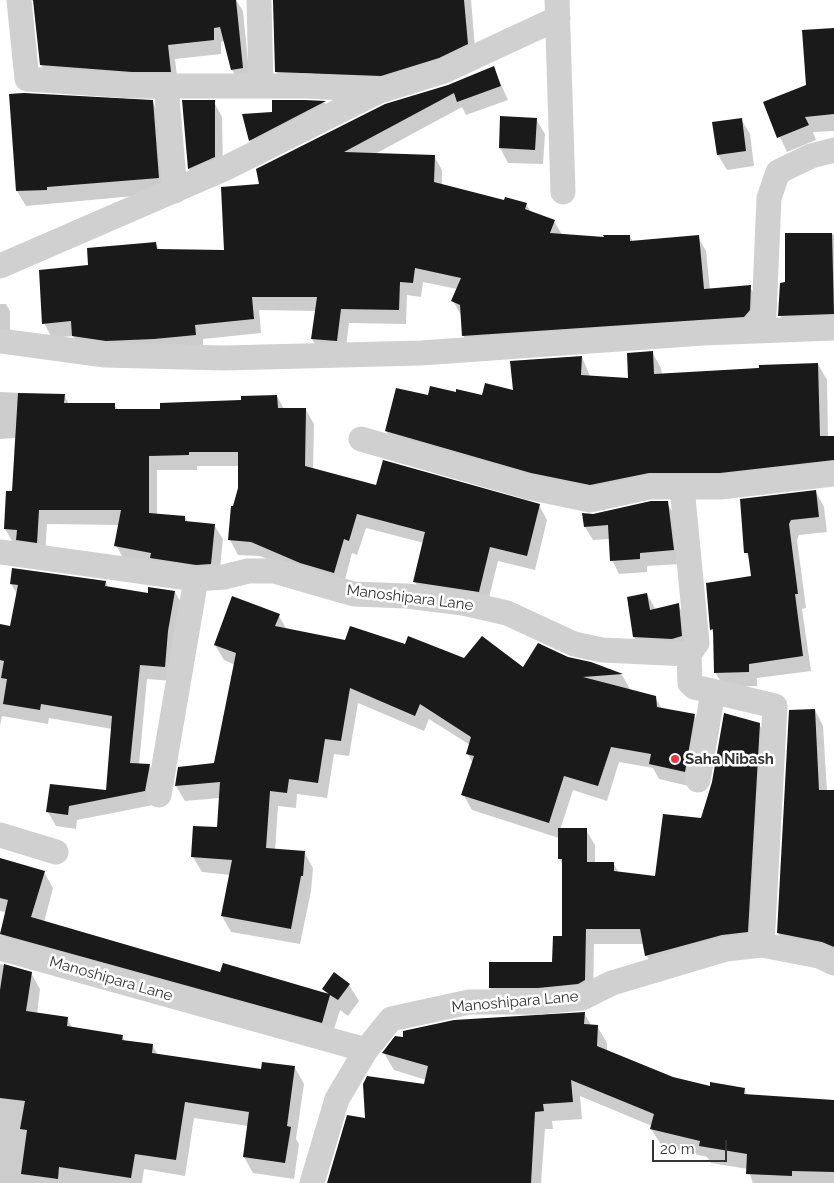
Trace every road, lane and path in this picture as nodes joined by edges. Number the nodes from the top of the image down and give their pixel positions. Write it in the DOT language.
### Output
graph roads {
  1 [pos="19,0"];
  2 [pos="259,0"];
  3 [pos="557,9"];
  4 [pos="166,86"];
  5 [pos="261,86"];
  6 [pos="383,90"];
  7 [pos="834,150"];
  8 [pos="175,191"];
  9 [pos="564,192"];
  10 [pos="0,266"];
  11 [pos="834,328"];
  12 [pos="752,330"];
  13 [pos="0,341"];
  14 [pos="361,439"];
  15 [pos="834,474"];
  16 [pos="682,487"];
  17 [pos="0,552"];
  18 [pos="196,579"];
  19 [pos="689,654"];
  20 [pos="713,692"];
  21 [pos="698,780"];
  22 [pos="159,795"];
  23 [pos="0,835"];
  24 [pos="56,852"];
  25 [pos="762,945"];
  26 [pos="0,948"];
  27 [pos="834,963"];
  28 [pos="366,1050"];
  29 [pos="312,1183"];
  1 -- 4 [label="street"];
  2 -- 5 [label="street"];
  3 -- 6 [label="street"];
  3 -- 9 [label="street"];
  4 -- 5 [label="street"];
  4 -- 8 [label="street"];
  5 -- 6 [label="street"];
  6 -- 8 [label="street"];
  7 -- 12 [label="street"];
  8 -- 10 [label="street"];
  11 -- 12 [label="street"];
  12 -- 13 [label="street"];
  14 -- 16 [label="street"];
  15 -- 16 [label="street"];
  16 -- 19 [label="street"];
  17 -- 18 [label="street, Manoshipara Lane"];
  18 -- 19 [label="street, Manoshipara Lane"];
  18 -- 22 [label="street"];
  19 -- 20 [label="street"];
  20 -- 21 [label="street"];
  20 -- 25 [label="street"];
  23 -- 24 [label="street"];
  25 -- 27 [label="street, Manoshipara Lane"];
  25 -- 28 [label="street, Manoshipara Lane"];
  26 -- 28 [label="street, Manoshipara Lane"];
  28 -- 29 [label="street, Manoshipara Lane"];
}
